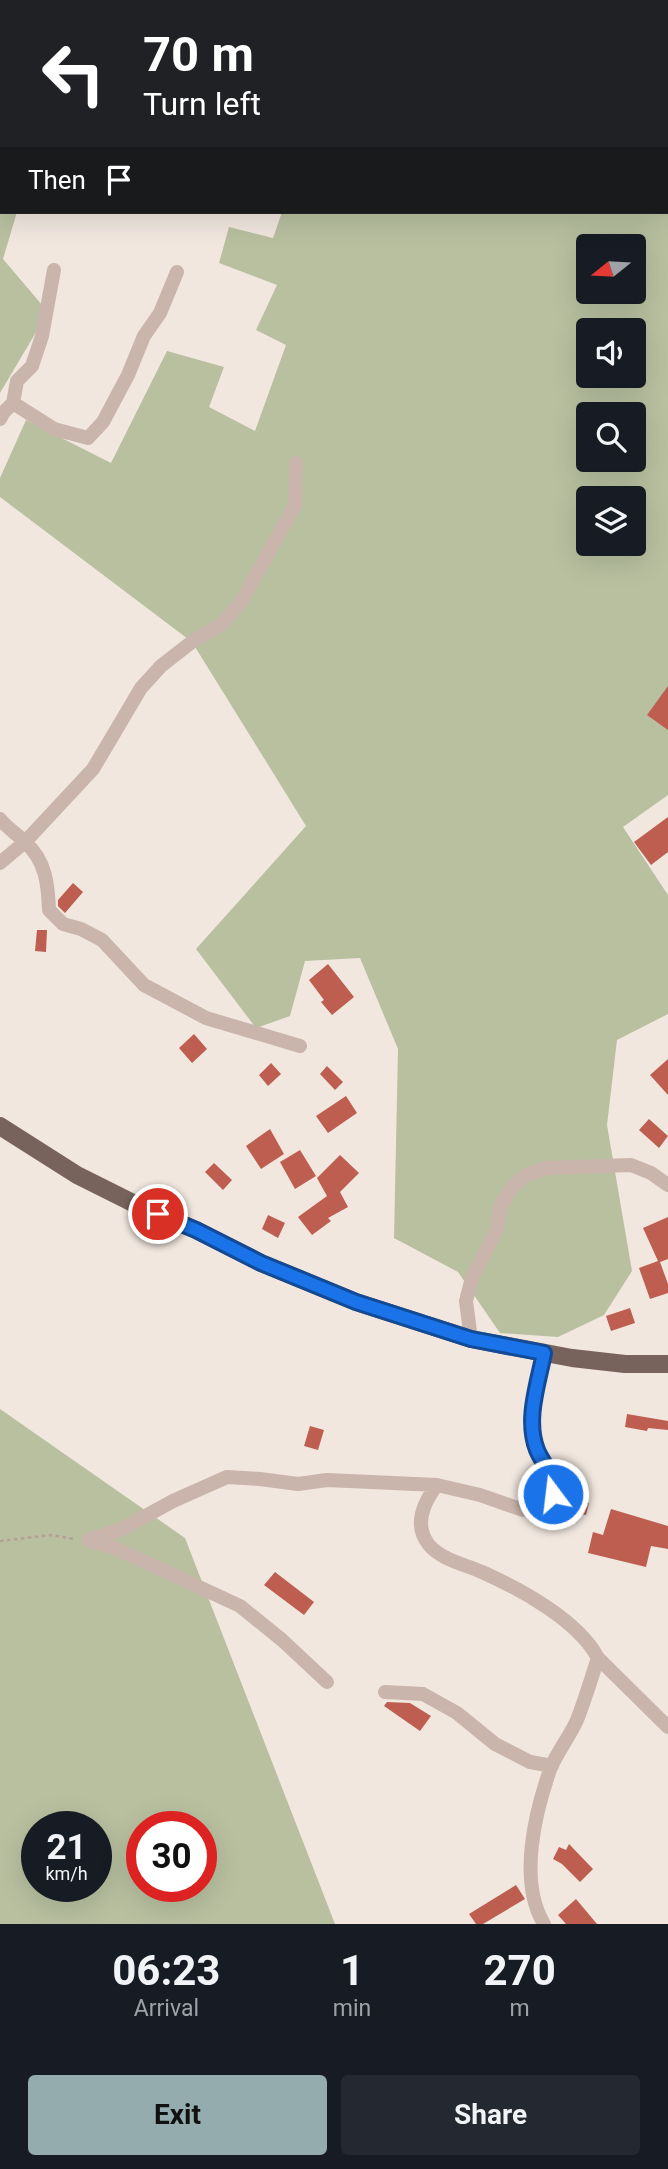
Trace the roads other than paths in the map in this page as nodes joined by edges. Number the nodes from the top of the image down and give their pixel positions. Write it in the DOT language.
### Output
graph roads {
  1 [pos="54,270"];
  2 [pos="177,272"];
  3 [pos="13,403"];
  4 [pos="0,419"];
  5 [pos="296,463"];
  6 [pos="0,819"];
  7 [pos="25,842"];
  8 [pos="0,863"];
  9 [pos="300,1046"];
  10 [pos="0,1126"];
  11 [pos="668,1185"];
  12 [pos="471,1339"];
  13 [pos="544,1353"];
  14 [pos="668,1364"];
  15 [pos="437,1486"];
  16 [pos="598,1658"];
  17 [pos="327,1682"];
  18 [pos="385,1692"];
  19 [pos="668,1727"];
  20 [pos="552,1766"];
  21 [pos="544,1924"];
  1 -- 3 [label="street"];
  2 -- 3 [label="street"];
  3 -- 4 [label="street"];
  5 -- 7 [label="street"];
  6 -- 7 [label="street"];
  7 -- 8 [label="street"];
  7 -- 9 [label="street"];
  10 -- 12 [label="main road"];
  11 -- 12 [label="street"];
  12 -- 13 [label="main road"];
  13 -- 14 [label="main road"];
  13 -- 15 [label="street"];
  15 -- 16 [label="street"];
  15 -- 17 [label="street"];
  16 -- 19 [label="street"];
  16 -- 20 [label="street"];
  18 -- 20 [label="street"];
  20 -- 21 [label="street"];
}
